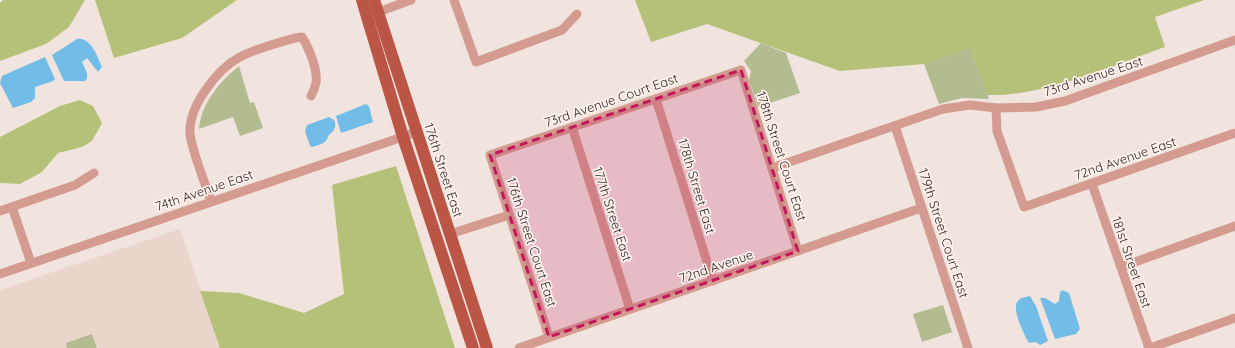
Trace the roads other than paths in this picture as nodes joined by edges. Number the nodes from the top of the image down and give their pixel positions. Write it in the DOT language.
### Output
graph roads {
  1 [pos="362,0"];
  2 [pos="366,0"];
  3 [pos="411,0"];
  4 [pos="454,0"];
  5 [pos="376,6"];
  6 [pos="577,14"];
  7 [pos="1235,40"];
  8 [pos="741,70"];
  9 [pos="311,96"];
  10 [pos="656,99"];
  11 [pos="996,108"];
  12 [pos="895,126"];
  13 [pos="572,127"];
  14 [pos="417,132"];
  15 [pos="1235,133"];
  16 [pos="403,137"];
  17 [pos="490,155"];
  18 [pos="772,168"];
  19 [pos="94,172"];
  20 [pos="1092,184"];
  21 [pos="212,201"];
  22 [pos="12,207"];
  23 [pos="921,208"];
  24 [pos="0,211"];
  25 [pos="509,215"];
  26 [pos="1235,226"];
  27 [pos="450,234"];
  28 [pos="798,251"];
  29 [pos="31,263"];
  30 [pos="1121,267"];
  31 [pos="0,274"];
  32 [pos="713,280"];
  33 [pos="630,309"];
  34 [pos="1235,318"];
  35 [pos="549,337"];
  36 [pos="473,348"];
  37 [pos="487,348"];
  38 [pos="519,348"];
  39 [pos="968,348"];
  40 [pos="1150,348"];
  1 -- 16 [label="main road"];
  2 -- 5 [label="main road"];
  3 -- 5 [label="street"];
  4 -- 6 [label="street"];
  5 -- 14 [label="main road, 176th Street East"];
  7 -- 11 [label="street, 73rd Avenue East"];
  8 -- 10 [label="street, 73rd Avenue Court East"];
  8 -- 18 [label="street, 178th Street Court East"];
  9 -- 21 [label="street"];
  10 -- 13 [label="street, 73rd Avenue Court East"];
  10 -- 32 [label="street, 178th Street East"];
  11 -- 12 [label="street, 73rd Avenue East"];
  11 -- 20 [label="street, 72nd Avenue East"];
  12 -- 18 [label="street, 73rd Avenue East"];
  12 -- 23 [label="street, 179th Street Court East"];
  13 -- 17 [label="street, 73rd Avenue Court East"];
  13 -- 33 [label="street, 177th Street East"];
  14 -- 16 [label="street, 74th Avenue East"];
  14 -- 27 [label="main road, 176th Street East"];
  15 -- 20 [label="street, 72nd Avenue East"];
  16 -- 21 [label="street, 74th Avenue East"];
  16 -- 36 [label="main road"];
  17 -- 25 [label="street, 176th Street Court East"];
  18 -- 28 [label="street, 178th Street Court East"];
  19 -- 22 [label="street"];
  20 -- 30 [label="street, 181st Street East"];
  21 -- 29 [label="street, 74th Avenue East"];
  22 -- 24 [label="street"];
  22 -- 29 [label="street"];
  23 -- 28 [label="street, 72nd Avenue"];
  23 -- 39 [label="street, 179th Street Court East"];
  25 -- 27 [label="street"];
  25 -- 35 [label="street, 176th Street Court East"];
  26 -- 30 [label="street"];
  27 -- 37 [label="main road, 176th Street East"];
  28 -- 32 [label="street, 72nd Avenue"];
  29 -- 31 [label="street, 74th Avenue East"];
  30 -- 40 [label="street, 181st Street East"];
  32 -- 33 [label="street, 72nd Avenue"];
  33 -- 35 [label="street, 72nd Avenue"];
  34 -- 40 [label="street"];
  35 -- 38 [label="street, 72nd Avenue"];
}
